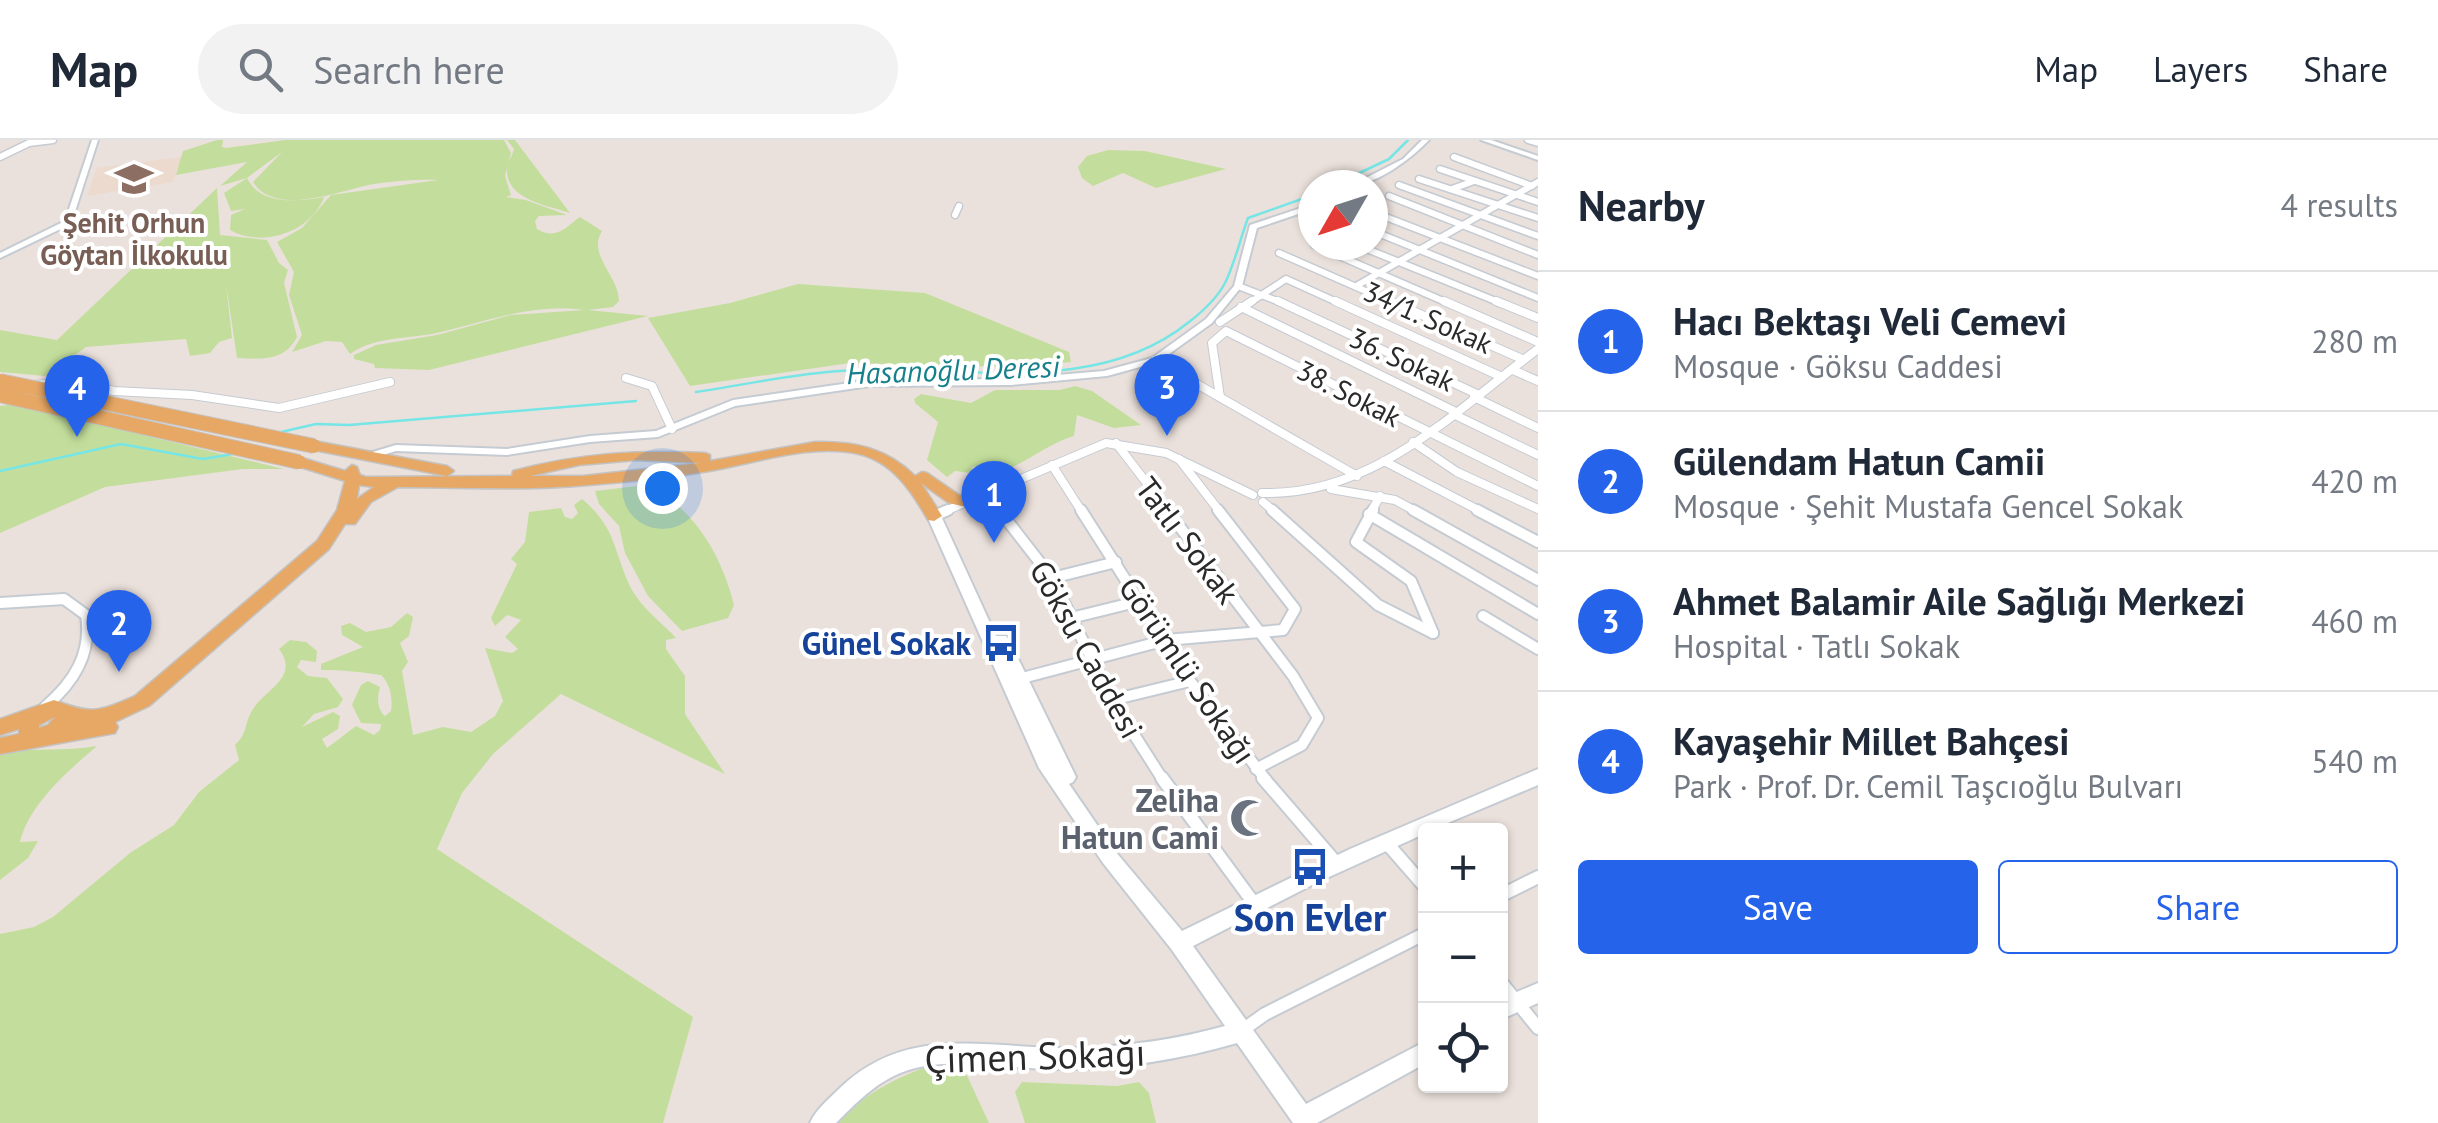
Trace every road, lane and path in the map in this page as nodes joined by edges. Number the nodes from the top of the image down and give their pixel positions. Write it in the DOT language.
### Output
graph roads {
  1 [pos="53,140"];
  2 [pos="94,140"];
  3 [pos="1426,140"];
  4 [pos="1484,140"];
  5 [pos="1528,140"];
  6 [pos="1538,143"];
  7 [pos="0,157"];
  8 [pos="1454,157"];
  9 [pos="1538,158"];
  10 [pos="1516,166"];
  11 [pos="1440,169"];
  12 [pos="1385,170"];
  13 [pos="1502,174"];
  14 [pos="1419,179"];
  15 [pos="1474,181"];
  16 [pos="1484,184"];
  17 [pos="1536,185"];
  18 [pos="1399,186"];
  19 [pos="1453,189"];
  20 [pos="1515,194"];
  21 [pos="1389,196"];
  22 [pos="1435,199"];
  23 [pos="1538,202"];
  24 [pos="1496,204"];
  25 [pos="960,206"];
  26 [pos="1414,207"];
  27 [pos="1298,211"];
  28 [pos="1476,214"];
  29 [pos="955,215"];
  30 [pos="1388,218"];
  31 [pos="1538,218"];
  32 [pos="1392,219"];
  33 [pos="1388,221"];
  34 [pos="1459,225"];
  35 [pos="1388,236"];
  36 [pos="1538,236"];
  37 [pos="1438,238"];
  38 [pos="1420,249"];
  39 [pos="1278,253"];
  40 [pos="1538,255"];
  41 [pos="0,256"];
  42 [pos="1388,257"];
  43 [pos="1348,260"];
  44 [pos="1400,262"];
  45 [pos="1378,273"];
  46 [pos="1538,276"];
  47 [pos="1358,285"];
  48 [pos="1238,286"];
  49 [pos="1264,295"];
  50 [pos="1538,298"];
  51 [pos="1242,307"];
  52 [pos="1538,318"];
  53 [pos="1220,322"];
  54 [pos="1538,345"];
  55 [pos="1154,360"];
  56 [pos="1522,360"];
  57 [pos="1512,370"];
  58 [pos="1502,377"];
  59 [pos="626,378"];
  60 [pos="1538,381"];
  61 [pos="390,382"];
  62 [pos="0,383"];
  63 [pos="0,396"];
  64 [pos="1476,396"];
  65 [pos="1220,397"];
  66 [pos="1454,412"];
  67 [pos="1538,428"];
  68 [pos="672,429"];
  69 [pos="1426,433"];
  70 [pos="1413,442"];
  71 [pos="1116,444"];
  72 [pos="406,448"];
  73 [pos="370,456"];
  74 [pos="1538,456"];
  75 [pos="602,458"];
  76 [pos="1179,459"];
  77 [pos="1384,461"];
  78 [pos="388,462"];
  79 [pos="1052,464"];
  80 [pos="1335,466"];
  81 [pos="323,468"];
  82 [pos="1357,476"];
  83 [pos="353,477"];
  84 [pos="626,477"];
  85 [pos="922,477"];
  86 [pos="403,480"];
  87 [pos="373,481"];
  88 [pos="1344,482"];
  89 [pos="1538,486"];
  90 [pos="1326,488"];
  91 [pos="988,495"];
  92 [pos="1380,496"];
  93 [pos="1264,497"];
  94 [pos="970,504"];
  95 [pos="1538,509"];
  96 [pos="347,514"];
  97 [pos="1369,514"];
  98 [pos="938,515"];
  99 [pos="1538,542"];
  100 [pos="1116,562"];
  101 [pos="1052,578"];
  102 [pos="1538,580"];
  103 [pos="1140,600"];
  104 [pos="0,603"];
  105 [pos="1538,614"];
  106 [pos="1483,616"];
  107 [pos="1071,618"];
  108 [pos="1260,636"];
  109 [pos="1166,640"];
  110 [pos="1538,649"];
  111 [pos="1094,658"];
  112 [pos="1014,681"];
  113 [pos="1190,681"];
  114 [pos="63,691"];
  115 [pos="1112,700"];
  116 [pos="65,713"];
  117 [pos="36,715"];
  118 [pos="0,727"];
  119 [pos="39,737"];
  120 [pos="0,746"];
  121 [pos="1256,769"];
  122 [pos="1538,777"];
  123 [pos="1384,840"];
  124 [pos="1338,864"];
  125 [pos="1538,877"];
  126 [pos="1418,879"];
  127 [pos="1508,892"];
  128 [pos="1253,902"];
  129 [pos="1418,937"];
  130 [pos="1179,943"];
  131 [pos="1538,994"];
  132 [pos="1508,1005"];
  133 [pos="1538,1028"];
  134 [pos="1240,1032"];
  135 [pos="1418,1056"];
  136 [pos="1304,1121"];
  137 [pos="821,1123"];
  1 -- 7 [label="street"];
  2 -- 41 [label="street"];
  3 -- 12 [label="street"];
  4 -- 9 [label="street"];
  5 -- 6 [label="street"];
  8 -- 13 [label="street"];
  10 -- 13 [label="street"];
  11 -- 15 [label="street"];
  13 -- 16 [label="street"];
  13 -- 17 [label="street"];
  14 -- 19 [label="street"];
  15 -- 16 [label="street"];
  15 -- 19 [label="street"];
  16 -- 20 [label="street"];
  17 -- 20 [label="street"];
  18 -- 22 [label="street"];
  19 -- 22 [label="street"];
  19 -- 24 [label="street"];
  20 -- 23 [label="street"];
  20 -- 24 [label="street"];
  21 -- 26 [label="street"];
  22 -- 26 [label="street"];
  22 -- 28 [label="street"];
  24 -- 28 [label="street"];
  24 -- 31 [label="street"];
  25 -- 29 [label="street"];
  26 -- 32 [label="street"];
  26 -- 34 [label="street"];
  27 -- 48 [label="street"];
  28 -- 34 [label="street"];
  28 -- 36 [label="street"];
  30 -- 32 [label="street"];
  32 -- 33 [label="street"];
  32 -- 37 [label="street"];
  34 -- 37 [label="street"];
  34 -- 40 [label="street"];
  35 -- 38 [label="street"];
  37 -- 38 [label="street"];
  37 -- 46 [label="street"];
  38 -- 44 [label="street"];
  38 -- 50 [label="street"];
  39 -- 47 [label="street, 34/1. Sokak"];
  42 -- 44 [label="street"];
  43 -- 45 [label="street"];
  44 -- 45 [label="street"];
  44 -- 52 [label="street"];
  45 -- 47 [label="street"];
  45 -- 54 [label="street"];
  47 -- 56 [label="street, 34/1. Sokak"];
  48 -- 49 [label="street, 36. Sokak"];
  48 -- 55 [label="street"];
  49 -- 51 [label="street"];
  49 -- 58 [label="street"];
  49 -- 64 [label="street, 36. Sokak"];
  51 -- 53 [label="street"];
  51 -- 66 [label="street"];
  54 -- 56 [label="street"];
  55 -- 65 [label="street"];
  55 -- 68 [label="street"];
  56 -- 57 [label="street"];
  57 -- 58 [label="street"];
  57 -- 60 [label="street"];
  58 -- 64 [label="street"];
  59 -- 68 [label="street"];
  61 -- 62 [label="street"];
  62 -- 73 [label="main road, bridge"];
  63 -- 81 [label="main road, bridge"];
  64 -- 66 [label="street"];
  64 -- 67 [label="street, 36. Sokak"];
  65 -- 69 [label="street, 38. Sokak"];
  65 -- 80 [label="street"];
  66 -- 69 [label="street"];
  66 -- 74 [label="street"];
  68 -- 72 [label="street"];
  69 -- 70 [label="street"];
  69 -- 89 [label="street, 38. Sokak"];
  70 -- 77 [label="street"];
  70 -- 95 [label="street"];
  71 -- 76 [label="street"];
  71 -- 79 [label="street"];
  71 -- 108 [label="street, Tatlı Sokak"];
  72 -- 73 [label="street"];
  72 -- 78 [label="street"];
  73 -- 78 [label="main road"];
  73 -- 83 [label="main road"];
  75 -- 78 [label="main road"];
  75 -- 84 [label="main road"];
  75 -- 85 [label="main road"];
  76 -- 93 [label="street"];
  76 -- 108 [label="street"];
  77 -- 82 [label="street"];
  77 -- 99 [label="street"];
  78 -- 87 [label="main road"];
  79 -- 91 [label="street"];
  79 -- 100 [label="street, Görümlü Sokağı"];
  80 -- 82 [label="street"];
  80 -- 88 [label="street"];
  81 -- 83 [label="main road"];
  81 -- 96 [label="main road"];
  82 -- 88 [label="street"];
  83 -- 87 [label="main road"];
  83 -- 96 [label="main road"];
  84 -- 86 [label="main road"];
  84 -- 98 [label="main road"];
  85 -- 94 [label="main road"];
  85 -- 98 [label="main road"];
  86 -- 87 [label="main road"];
  86 -- 96 [label="main road"];
  87 -- 96 [label="main road"];
  88 -- 90 [label="street"];
  90 -- 92 [label="street"];
  90 -- 93 [label="street"];
  91 -- 94 [label="street"];
  91 -- 101 [label="street, Göksu Caddesi"];
  92 -- 97 [label="street"];
  92 -- 102 [label="street"];
  93 -- 97 [label="street"];
  94 -- 98 [label="street"];
  96 -- 116 [label="main road"];
  96 -- 119 [label="main road"];
  97 -- 105 [label="street"];
  98 -- 112 [label="main road"];
  100 -- 101 [label="street"];
  100 -- 103 [label="street, Görümlü Sokağı"];
  101 -- 107 [label="street, Göksu Caddesi"];
  103 -- 107 [label="street"];
  103 -- 109 [label="street, Görümlü Sokağı"];
  104 -- 114 [label="street"];
  106 -- 110 [label="street"];
  107 -- 111 [label="street, Göksu Caddesi"];
  108 -- 109 [label="street"];
  108 -- 121 [label="street, Tatlı Sokak"];
  109 -- 111 [label="street"];
  109 -- 113 [label="street, Görümlü Sokağı"];
  111 -- 112 [label="street"];
  111 -- 115 [label="street, Göksu Caddesi"];
  112 -- 130 [label="main road"];
  113 -- 115 [label="street"];
  113 -- 121 [label="street, Görümlü Sokağı"];
  114 -- 116 [label="street"];
  114 -- 117 [label="street"];
  115 -- 128 [label="street, Göksu Caddesi"];
  116 -- 117 [label="main road"];
  116 -- 119 [label="main road"];
  117 -- 118 [label="main road"];
  117 -- 119 [label="main road"];
  119 -- 120 [label="main road"];
  121 -- 124 [label="street, Görümlü Sokağı"];
  122 -- 123 [label="main road"];
  123 -- 124 [label="main road"];
  123 -- 126 [label="street"];
  124 -- 128 [label="main road"];
  125 -- 127 [label="street"];
  128 -- 130 [label="main road"];
  129 -- 134 [label="street, Çimen Sokağı"];
  130 -- 134 [label="main road"];
  131 -- 132 [label="main road"];
  132 -- 133 [label="street"];
  134 -- 136 [label="main road"];
  134 -- 137 [label="main road, Çimen Sokağı"];
  135 -- 136 [label="main road"];
}
